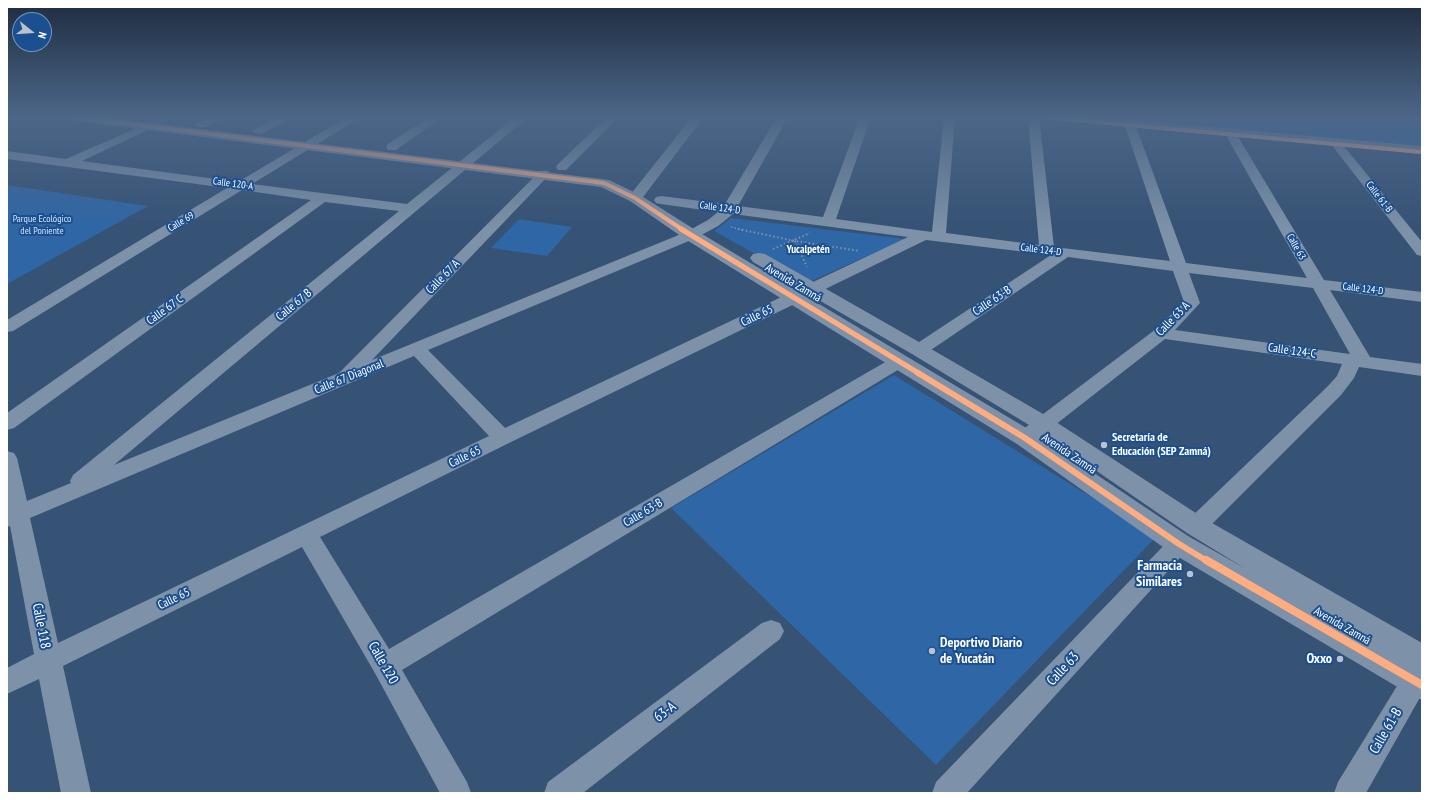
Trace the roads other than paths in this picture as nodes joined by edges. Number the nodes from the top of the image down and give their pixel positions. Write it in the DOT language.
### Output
graph roads {
  1 [pos="84,154"];
  2 [pos="293,154"];
  3 [pos="414,154"];
  4 [pos="432,154"];
  5 [pos="477,154"];
  6 [pos="575,154"];
  7 [pos="669,154"];
  8 [pos="761,154"];
  9 [pos="853,154"];
  10 [pos="944,154"];
  11 [pos="1038,154"];
  12 [pos="1141,154"];
  13 [pos="1243,154"];
  14 [pos="1345,154"];
  15 [pos="7,155"];
  16 [pos="469,161"];
  17 [pos="70,162"];
  18 [pos="562,167"];
  19 [pos="544,174"];
  20 [pos="243,185"];
  21 [pos="639,193"];
  22 [pos="323,197"];
  23 [pos="661,200"];
  24 [pos="411,209"];
  25 [pos="729,210"];
  26 [pos="828,223"];
  27 [pos="703,228"];
  28 [pos="931,236"];
  29 [pos="1047,250"];
  30 [pos="1422,252"];
  31 [pos="1065,253"];
  32 [pos="1180,267"];
  33 [pos="1316,283"];
  34 [pos="808,292"];
  35 [pos="1422,296"];
  36 [pos="7,327"];
  37 [pos="1162,333"];
  38 [pos="417,348"];
  39 [pos="919,350"];
  40 [pos="900,361"];
  41 [pos="1358,361"];
  42 [pos="1422,370"];
  43 [pos="343,379"];
  44 [pos="7,423"];
  45 [pos="1042,423"];
  46 [pos="502,438"];
  47 [pos="1025,438"];
  48 [pos="7,458"];
  49 [pos="66,494"];
  50 [pos="1137,500"];
  51 [pos="13,516"];
  52 [pos="307,535"];
  53 [pos="1188,535"];
  54 [pos="771,631"];
  55 [pos="48,660"];
  56 [pos="386,666"];
  57 [pos="1420,674"];
  58 [pos="7,681"];
  59 [pos="76,793"];
  60 [pos="456,793"];
  61 [pos="559,793"];
  62 [pos="947,793"];
  63 [pos="1349,793"];
  1 -- 17 [label="street"];
  2 -- 20 [label="street, Calle 69"];
  3 -- 16 [label="street, Avenida Zamná"];
  4 -- 16 [label="street, Avenida Zamná"];
  5 -- 16 [label="street, Calle 67 B"];
  6 -- 18 [label="street"];
  7 -- 21 [label="street"];
  8 -- 25 [label="street"];
  9 -- 26 [label="street"];
  10 -- 28 [label="street"];
  11 -- 29 [label="street"];
  12 -- 32 [label="street, Calle 63 A"];
  13 -- 33 [label="street, Calle 63"];
  14 -- 30 [label="street, Calle 61-B"];
  15 -- 17 [label="street, Calle 120-A"];
  16 -- 18 [label="street, Avenida Zamná"];
  16 -- 19 [label="street, Avenida Zamná"];
  16 -- 24 [label="street, Calle 67 B"];
  17 -- 20 [label="street, Calle 120-A"];
  18 -- 21 [label="street, Avenida Zamná"];
  19 -- 21 [label="street, Avenida Zamná"];
  19 -- 43 [label="street, Calle 67 A"];
  20 -- 22 [label="street, Calle 120-A"];
  20 -- 36 [label="street, Calle 69"];
  21 -- 23 [label="street, Avenida Zamná"];
  21 -- 27 [label="street, Avenida Zamná"];
  22 -- 24 [label="street, Calle 120-A"];
  22 -- 44 [label="street, Calle 67 C"];
  23 -- 25 [label="street, Calle 124-D"];
  23 -- 27 [label="street, Avenida Zamná"];
  24 -- 49 [label="street, Calle 67 B"];
  25 -- 26 [label="street, Calle 124-D"];
  25 -- 27 [label="street, Calle 67 Diagonal"];
  26 -- 28 [label="street, Calle 124-D"];
  27 -- 34 [label="street, Avenida Zamná"];
  27 -- 34 [label="street, Avenida Zamná"];
  27 -- 38 [label="street, Calle 67 Diagonal"];
  28 -- 29 [label="street, Calle 124-D"];
  28 -- 34 [label="street, Calle 65"];
  29 -- 31 [label="street, Calle 124-D"];
  31 -- 32 [label="street, Calle 124-D"];
  31 -- 39 [label="street, Calle 63-B"];
  32 -- 33 [label="street, Calle 124-D"];
  32 -- 37 [label="street, Calle 63 A"];
  33 -- 35 [label="street, Calle 124-D"];
  33 -- 41 [label="street, Calle 63"];
  34 -- 39 [label="street, Avenida Zamná"];
  34 -- 40 [label="street, Avenida Zamná"];
  34 -- 46 [label="street, Calle 65"];
  37 -- 41 [label="street, Calle 124-C"];
  37 -- 45 [label="street, Calle 63 A"];
  38 -- 43 [label="street, Calle 67 Diagonal"];
  38 -- 46 [label="street"];
  39 -- 45 [label="street, Avenida Zamná"];
  40 -- 47 [label="street, Avenida Zamná"];
  40 -- 56 [label="street, Calle 63-B"];
  41 -- 42 [label="street, Calle 124-C"];
  41 -- 53 [label="street, Calle 63"];
  43 -- 49 [label="street, Calle 67 Diagonal"];
  45 -- 47 [label="street, Calle 63 A"];
  45 -- 50 [label="street, Avenida Zamná"];
  46 -- 52 [label="street, Calle 65"];
  47 -- 50 [label="street, Avenida Zamná"];
  48 -- 51 [label="street, Calle 118"];
  49 -- 51 [label="street, Calle 67 Diagonal"];
  50 -- 53 [label="street, Avenida Zamná"];
  51 -- 55 [label="street, Calle 118"];
  52 -- 55 [label="street, Calle 65"];
  52 -- 56 [label="street, Calle 120"];
  53 -- 57 [label="street, Avenida Zamná"];
  53 -- 62 [label="street, Calle 63"];
  54 -- 61 [label="street, 63-A"];
  55 -- 58 [label="street, Calle 65"];
  55 -- 59 [label="street, Calle 118"];
  56 -- 60 [label="street, Calle 120"];
  57 -- 63 [label="street, Calle 61-B"];
}
